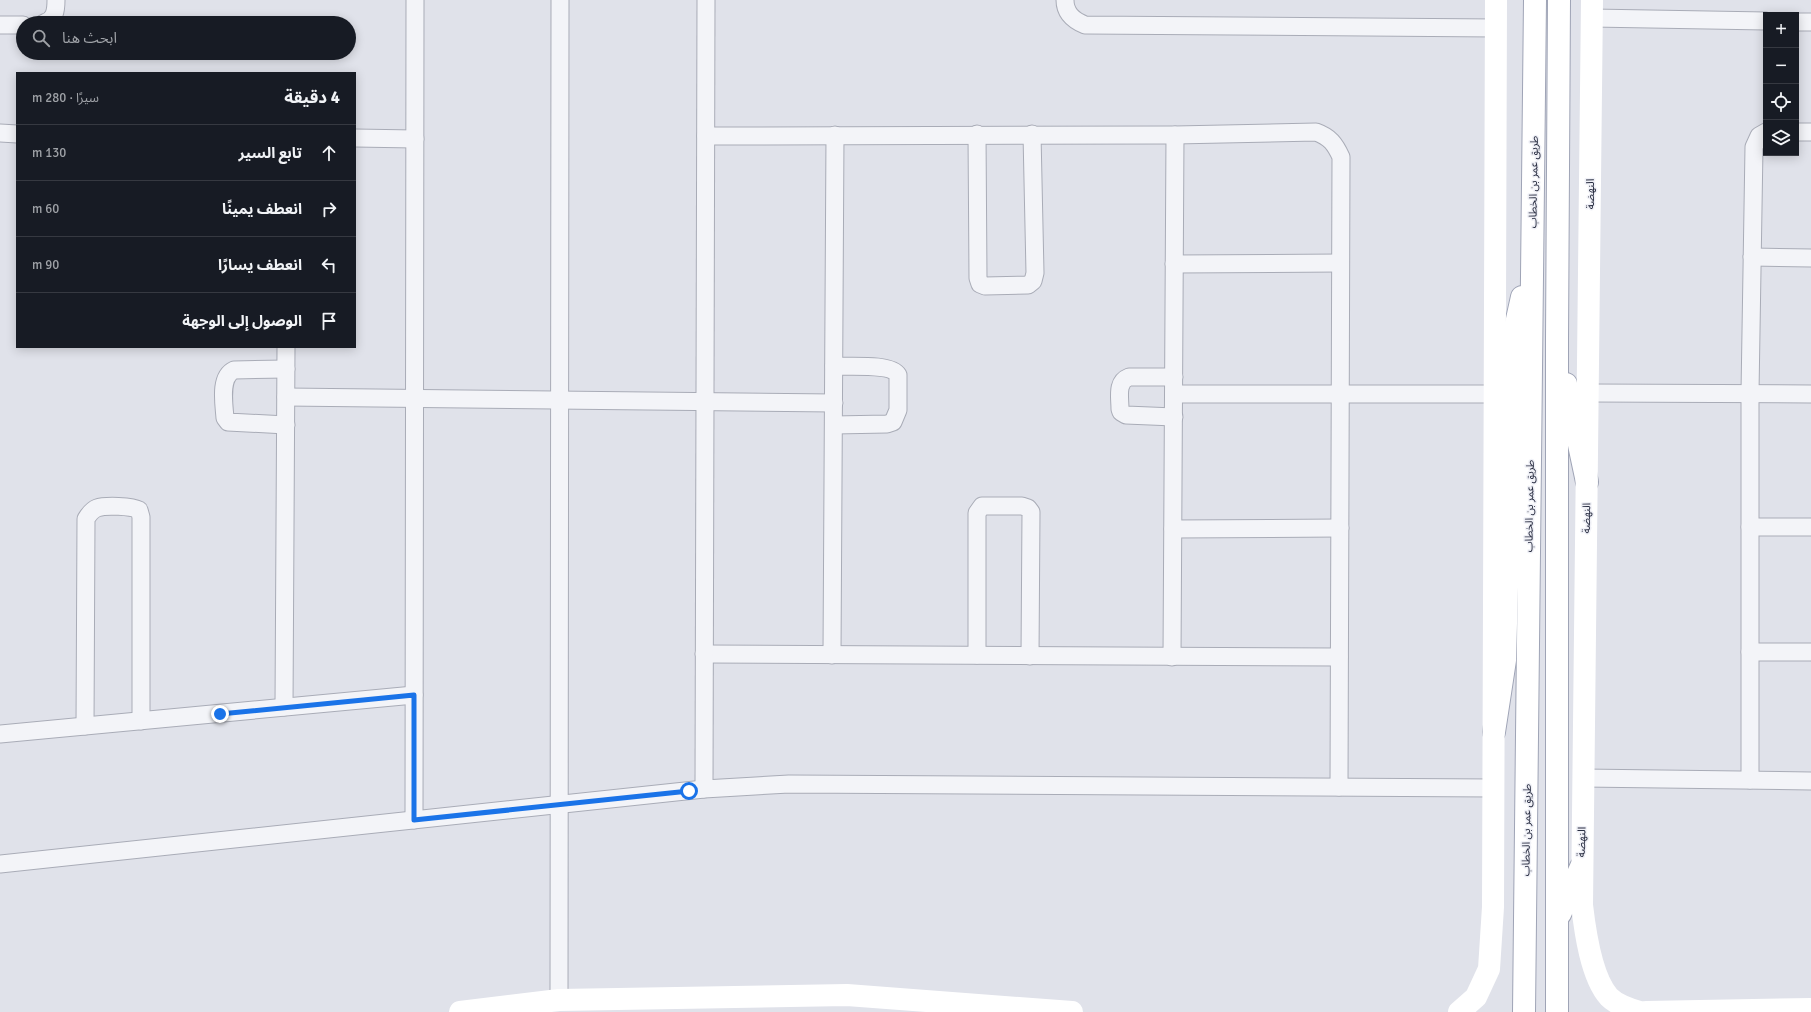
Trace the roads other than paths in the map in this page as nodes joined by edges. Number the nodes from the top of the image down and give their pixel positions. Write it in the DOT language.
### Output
graph roads {
  1 [pos="56,0"];
  2 [pos="414,0"];
  3 [pos="560,0"];
  4 [pos="706,0"];
  5 [pos="1065,0"];
  6 [pos="1496,0"];
  7 [pos="1534,0"];
  8 [pos="1559,0"];
  9 [pos="1592,9"];
  10 [pos="53,16"];
  11 [pos="1763,21"];
  12 [pos="1799,22"];
  13 [pos="1811,22"];
  14 [pos="0,25"];
  15 [pos="16,25"];
  16 [pos="1496,28"];
  17 [pos="1799,132"];
  18 [pos="1811,132"];
  19 [pos="0,133"];
  20 [pos="16,134"];
  21 [pos="978,134"];
  22 [pos="1032,134"];
  23 [pos="1763,134"];
  24 [pos="835,135"];
  25 [pos="1175,135"];
  26 [pos="706,136"];
  27 [pos="356,138"];
  28 [pos="415,139"];
  29 [pos="1532,252"];
  30 [pos="1752,256"];
  31 [pos="1811,258"];
  32 [pos="1340,263"];
  33 [pos="1174,264"];
  34 [pos="1557,340"];
  35 [pos="286,348"];
  36 [pos="834,366"];
  37 [pos="286,369"];
  38 [pos="1174,377"];
  39 [pos="1589,392"];
  40 [pos="1750,393"];
  41 [pos="1174,394"];
  42 [pos="1495,394"];
  43 [pos="1811,394"];
  44 [pos="1341,396"];
  45 [pos="286,397"];
  46 [pos="415,398"];
  47 [pos="560,400"];
  48 [pos="705,401"];
  49 [pos="834,402"];
  50 [pos="1174,417"];
  51 [pos="286,425"];
  52 [pos="834,425"];
  53 [pos="1587,482"];
  54 [pos="1750,527"];
  55 [pos="1811,527"];
  56 [pos="1340,528"];
  57 [pos="1173,529"];
  58 [pos="1750,652"];
  59 [pos="1811,652"];
  60 [pos="704,654"];
  61 [pos="832,655"];
  62 [pos="977,656"];
  63 [pos="1030,656"];
  64 [pos="1172,657"];
  65 [pos="1339,657"];
  66 [pos="414,695"];
  67 [pos="284,708"];
  68 [pos="141,721"];
  69 [pos="85,726"];
  70 [pos="1494,732"];
  71 [pos="0,734"];
  72 [pos="1583,778"];
  73 [pos="1750,780"];
  74 [pos="1811,781"];
  75 [pos="1339,787"];
  76 [pos="1494,788"];
  77 [pos="704,789"];
  78 [pos="559,805"];
  79 [pos="414,820"];
  80 [pos="0,864"];
  81 [pos="1581,867"];
  82 [pos="1556,923"];
  83 [pos="559,1000"];
  84 [pos="1811,1009"];
  85 [pos="460,1012"];
  86 [pos="1072,1012"];
  87 [pos="1460,1012"];
  88 [pos="1524,1012"];
  89 [pos="1558,1012"];
  90 [pos="1640,1012"];
  91 [pos="1646,1012"];
  1 -- 10 [label="street"];
  2 -- 28 [label="street"];
  3 -- 47 [label="street"];
  4 -- 26 [label="street"];
  5 -- 16 [label="street"];
  6 -- 16 [label="main road"];
  7 -- 29 [label="main road, طريق عمر بن الخطاب"];
  8 -- 34 [label="main road"];
  9 -- 11 [label="street"];
  9 -- 39 [label="main road, النهضة"];
  12 -- 13 [label="street"];
  14 -- 15 [label="street"];
  16 -- 42 [label="main road"];
  17 -- 18 [label="street"];
  19 -- 20 [label="street"];
  21 -- 22 [label="street"];
  21 -- 22 [label="street"];
  21 -- 24 [label="street"];
  22 -- 25 [label="street"];
  23 -- 30 [label="street"];
  24 -- 26 [label="street"];
  24 -- 36 [label="street"];
  25 -- 32 [label="street"];
  25 -- 33 [label="street"];
  26 -- 48 [label="street"];
  27 -- 28 [label="street"];
  28 -- 46 [label="street"];
  29 -- 70 [label="main road"];
  29 -- 88 [label="main road, طريق عمر بن الخطاب"];
  30 -- 31 [label="street"];
  30 -- 40 [label="street"];
  32 -- 33 [label="street"];
  32 -- 44 [label="street"];
  33 -- 38 [label="street"];
  34 -- 53 [label="main road"];
  34 -- 82 [label="main road"];
  35 -- 37 [label="street"];
  36 -- 49 [label="street"];
  36 -- 52 [label="street"];
  37 -- 45 [label="street"];
  37 -- 51 [label="street"];
  38 -- 41 [label="street"];
  38 -- 50 [label="street"];
  39 -- 40 [label="street"];
  39 -- 53 [label="main road, النهضة"];
  40 -- 43 [label="street"];
  40 -- 54 [label="street"];
  41 -- 44 [label="street"];
  41 -- 50 [label="street"];
  42 -- 44 [label="street"];
  42 -- 70 [label="main road"];
  44 -- 56 [label="street"];
  45 -- 46 [label="street"];
  45 -- 51 [label="street"];
  46 -- 47 [label="street"];
  46 -- 66 [label="street"];
  47 -- 48 [label="street"];
  47 -- 78 [label="street"];
  48 -- 49 [label="street"];
  48 -- 60 [label="street"];
  49 -- 52 [label="street"];
  50 -- 57 [label="street"];
  51 -- 67 [label="street"];
  52 -- 61 [label="street"];
  53 -- 72 [label="main road, النهضة"];
  54 -- 55 [label="street"];
  54 -- 58 [label="street"];
  56 -- 57 [label="street"];
  56 -- 65 [label="street"];
  57 -- 64 [label="street"];
  58 -- 59 [label="street"];
  58 -- 73 [label="street"];
  60 -- 61 [label="street"];
  60 -- 77 [label="street"];
  61 -- 62 [label="street"];
  62 -- 63 [label="street"];
  62 -- 63 [label="street"];
  63 -- 64 [label="street"];
  64 -- 65 [label="street"];
  65 -- 75 [label="street"];
  66 -- 67 [label="street"];
  66 -- 79 [label="street"];
  67 -- 68 [label="street"];
  68 -- 69 [label="street"];
  68 -- 69 [label="street"];
  69 -- 71 [label="street"];
  70 -- 76 [label="main road"];
  72 -- 73 [label="street"];
  72 -- 81 [label="main road, النهضة"];
  73 -- 74 [label="street"];
  75 -- 76 [label="street"];
  75 -- 77 [label="street"];
  76 -- 87 [label="main road"];
  77 -- 78 [label="street"];
  78 -- 79 [label="street"];
  78 -- 83 [label="street"];
  79 -- 80 [label="street"];
  81 -- 82 [label="main road"];
  81 -- 90 [label="main road, النهضة"];
  82 -- 89 [label="main road"];
  83 -- 85 [label="main road"];
  83 -- 86 [label="main road"];
  84 -- 91 [label="main road"];
}
